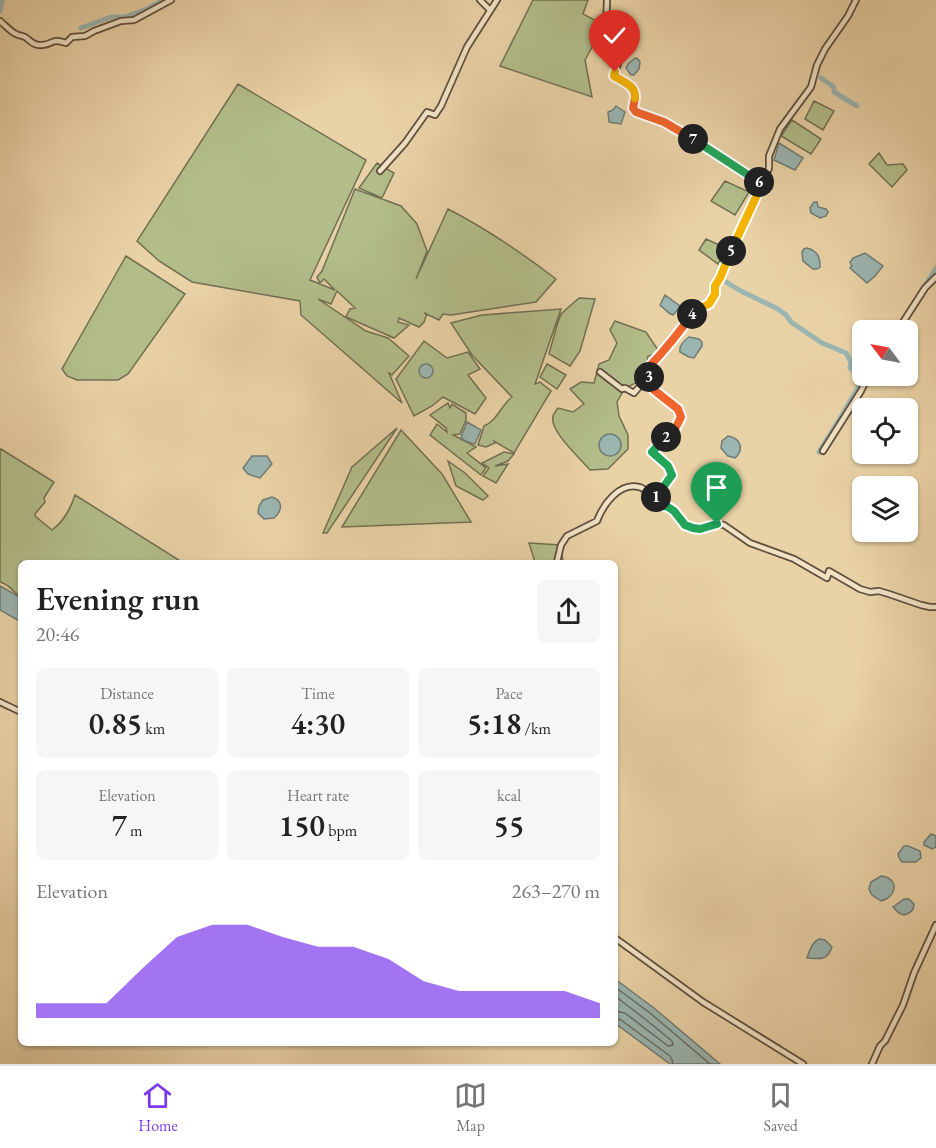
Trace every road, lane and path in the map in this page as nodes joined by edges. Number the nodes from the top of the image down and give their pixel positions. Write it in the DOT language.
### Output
graph roads {
  1 [pos="171,0"];
  2 [pos="480,0"];
  3 [pos="497,0"];
  4 [pos="607,0"];
  5 [pos="856,0"];
  6 [pos="490,10"];
  7 [pos="1,22"];
  8 [pos="380,171"];
  9 [pos="762,184"];
  10 [pos="935,277"];
  11 [pos="904,320"];
  12 [pos="648,368"];
  13 [pos="600,372"];
  14 [pos="864,386"];
  15 [pos="823,451"];
  16 [pos="655,498"];
  17 [pos="557,560"];
  18 [pos="936,607"];
  19 [pos="0,702"];
  20 [pos="18,711"];
  21 [pos="936,926"];
  22 [pos="618,940"];
  23 [pos="803,1064"];
  24 [pos="872,1064"];
  1 -- 7 [label="street"];
  2 -- 6 [label="street"];
  3 -- 6 [label="street"];
  4 -- 9 [label="street"];
  5 -- 9 [label="street"];
  6 -- 8 [label="street"];
  9 -- 12 [label="street"];
  10 -- 11 [label="street"];
  12 -- 13 [label="street"];
  12 -- 16 [label="street"];
  14 -- 15 [label="street"];
  16 -- 17 [label="street"];
  16 -- 18 [label="street"];
  19 -- 20 [label="street"];
  21 -- 24 [label="street"];
  22 -- 23 [label="street"];
}
